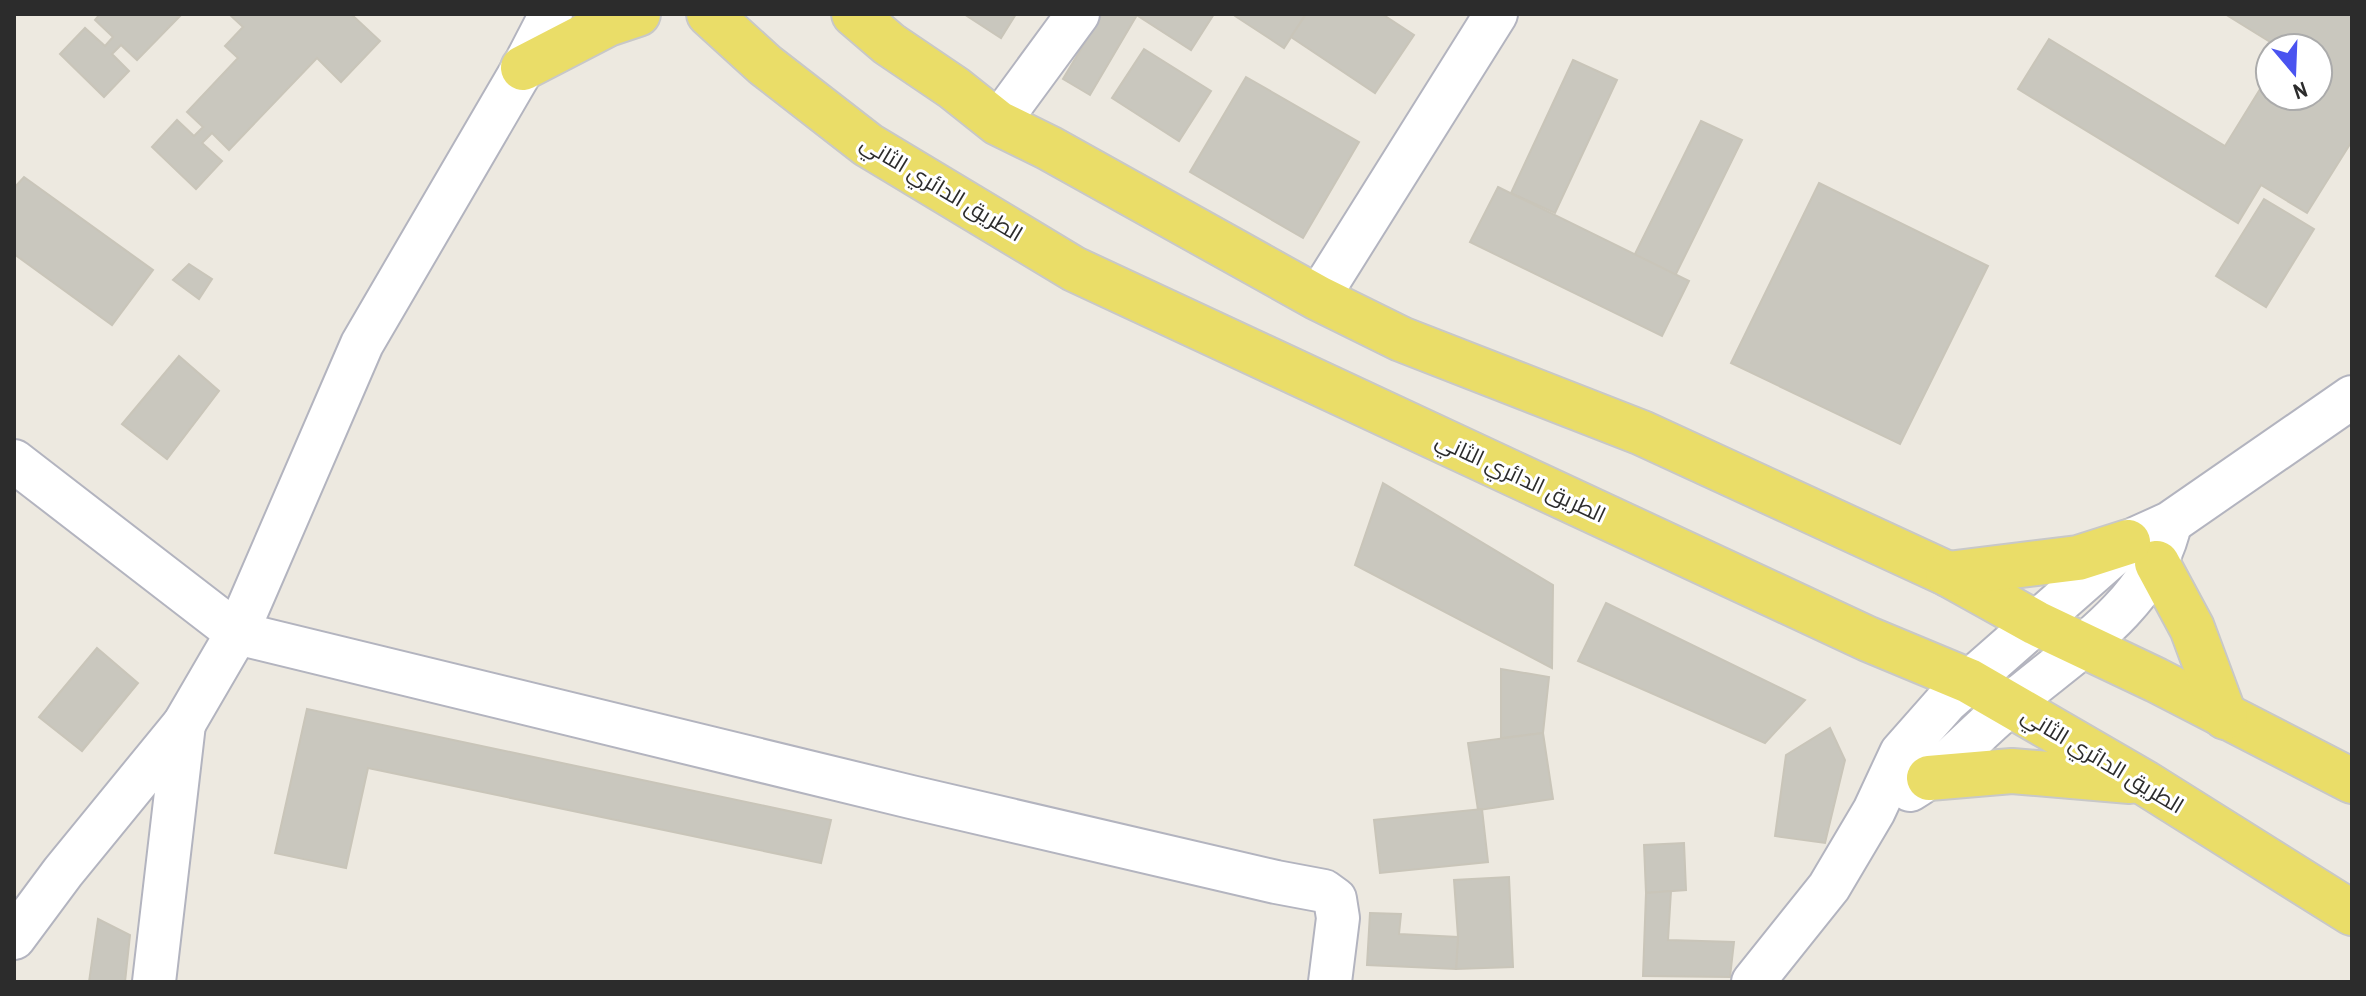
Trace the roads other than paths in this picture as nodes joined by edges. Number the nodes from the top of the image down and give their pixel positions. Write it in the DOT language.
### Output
graph roads {
  1 [pos="551,14"];
  2 [pos="638,14"];
  3 [pos="709,14"];
  4 [pos="854,14"];
  5 [pos="1078,14"];
  6 [pos="1496,14"];
  7 [pos="523,68"];
  8 [pos="998,123"];
  9 [pos="1318,298"];
  10 [pos="2352,397"];
  11 [pos="14,461"];
  12 [pos="2143,553"];
  13 [pos="1948,574"];
  14 [pos="2036,623"];
  15 [pos="237,633"];
  16 [pos="2083,647"];
  17 [pos="1969,681"];
  18 [pos="2009,705"];
  19 [pos="2225,717"];
  20 [pos="184,724"];
  21 [pos="1929,778"];
  22 [pos="2352,781"];
  23 [pos="2145,783"];
  24 [pos="1874,811"];
  25 [pos="2352,913"];
  26 [pos="14,938"];
  27 [pos="154,982"];
  28 [pos="1330,982"];
  29 [pos="1345,982"];
  30 [pos="1753,982"];
  1 -- 7 [label="street"];
  2 -- 7 [label="main road"];
  3 -- 17 [label="main road, الطريق الدائري الثاني"];
  4 -- 8 [label="main road"];
  5 -- 8 [label="street"];
  6 -- 9 [label="street"];
  7 -- 15 [label="street"];
  8 -- 9 [label="main road"];
  9 -- 13 [label="main road"];
  10 -- 12 [label="street"];
  11 -- 15 [label="street"];
  12 -- 13 [label="main road"];
  12 -- 14 [label="street"];
  12 -- 16 [label="street"];
  12 -- 19 [label="main road"];
  13 -- 14 [label="main road"];
  14 -- 16 [label="main road"];
  14 -- 17 [label="street"];
  15 -- 20 [label="street"];
  15 -- 28 [label="street"];
  16 -- 18 [label="street"];
  16 -- 19 [label="main road"];
  17 -- 18 [label="main road, الطريق الدائري الثاني"];
  17 -- 24 [label="street"];
  18 -- 21 [label="street"];
  18 -- 23 [label="main road, الطريق الدائري الثاني"];
  19 -- 22 [label="main road"];
  20 -- 26 [label="street"];
  20 -- 27 [label="street"];
  21 -- 23 [label="main road"];
  21 -- 24 [label="street"];
  23 -- 25 [label="main road, الطريق الدائري الثاني"];
  24 -- 30 [label="street"];
  28 -- 29 [label="street"];
}
